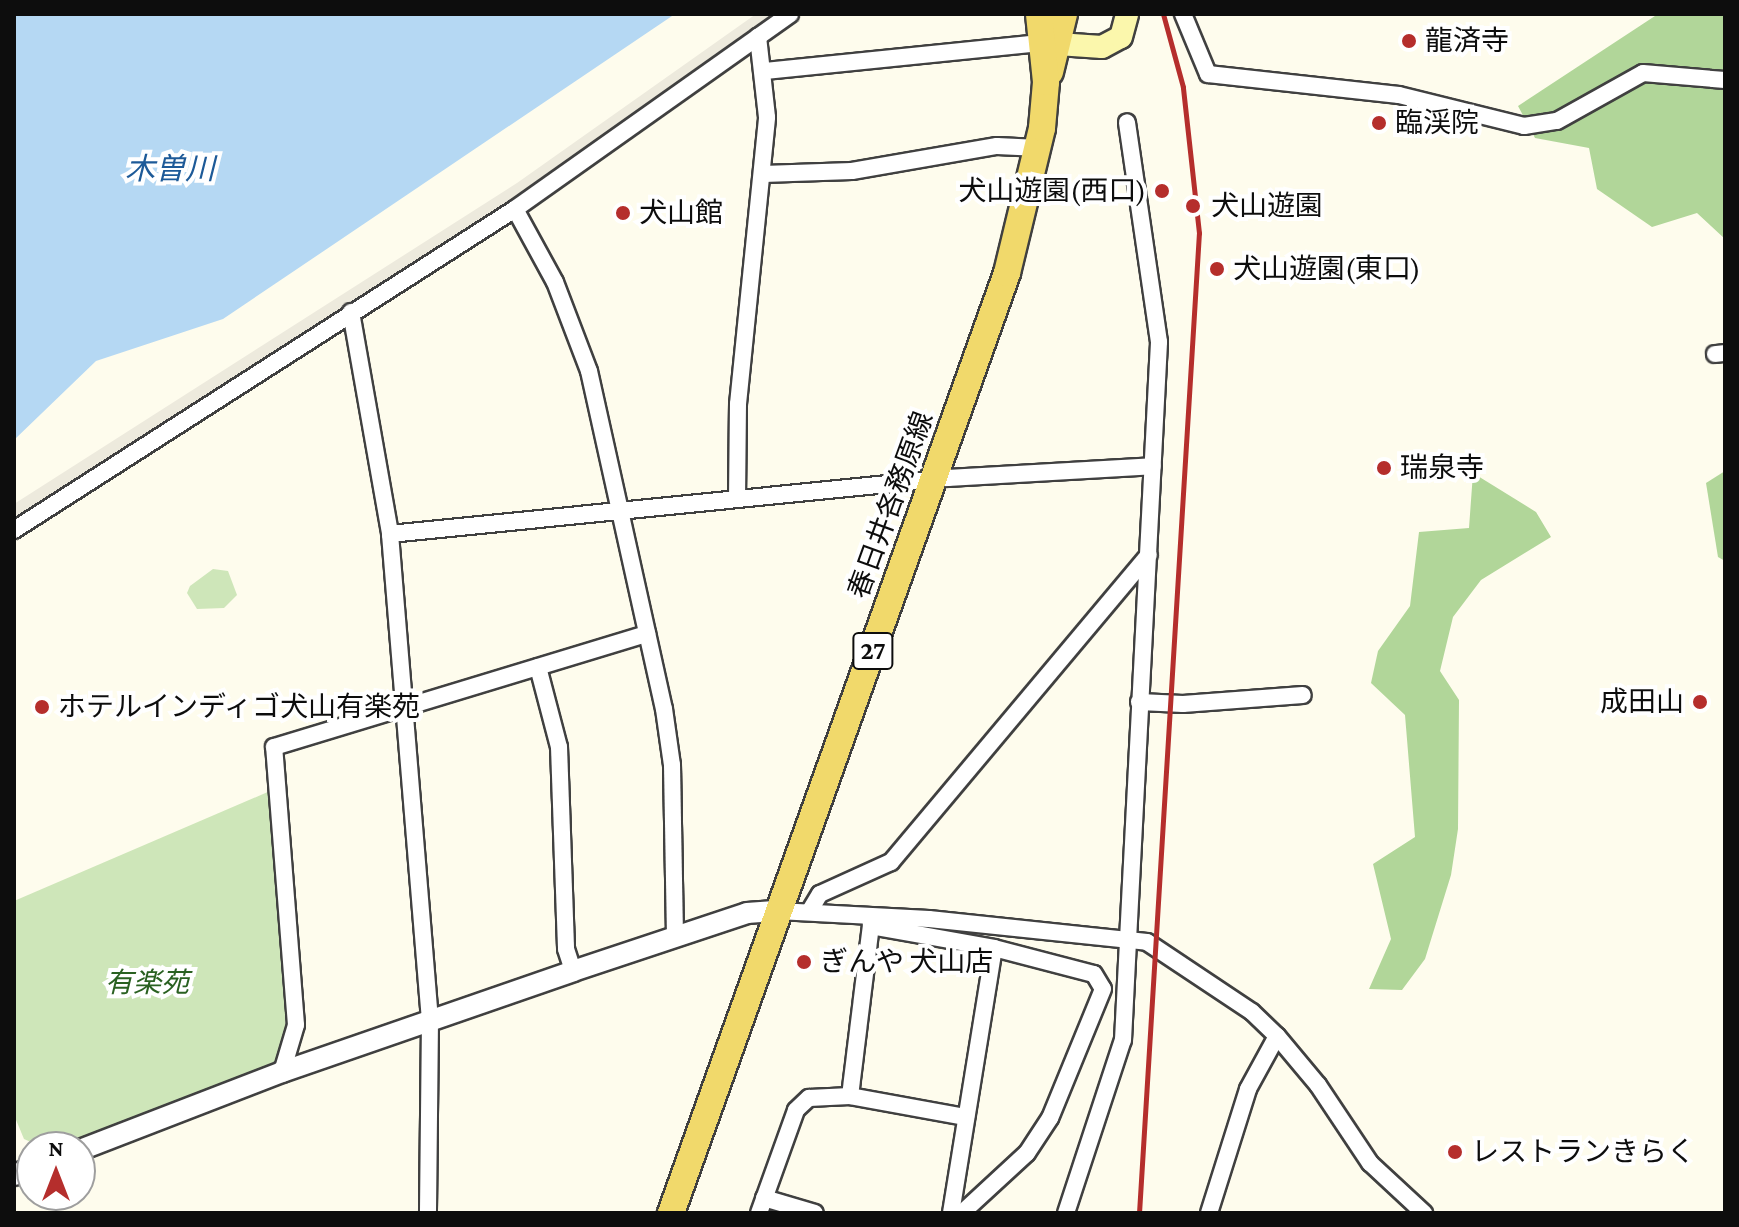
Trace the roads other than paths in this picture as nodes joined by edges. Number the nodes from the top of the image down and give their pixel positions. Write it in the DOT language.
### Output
graph roads {
  1 [pos="790,14"];
  2 [pos="1039,14"];
  3 [pos="1064,14"];
  4 [pos="1127,14"];
  5 [pos="1183,14"];
  6 [pos="758,37"];
  7 [pos="1052,43"];
  8 [pos="765,71"];
  9 [pos="1725,80"];
  10 [pos="1127,122"];
  11 [pos="1039,148"];
  12 [pos="763,174"];
  13 [pos="515,209"];
  14 [pos="351,312"];
  15 [pos="1153,466"];
  16 [pos="932,482"];
  17 [pos="737,499"];
  18 [pos="620,511"];
  19 [pos="14,530"];
  20 [pos="390,534"];
  21 [pos="1149,555"];
  22 [pos="647,634"];
  23 [pos="538,667"];
  24 [pos="1303,695"];
  25 [pos="1139,702"];
  26 [pos="405,707"];
  27 [pos="778,911"];
  28 [pos="809,912"];
  29 [pos="870,921"];
  30 [pos="675,936"];
  31 [pos="1128,940"];
  32 [pos="994,948"];
  33 [pos="573,971"];
  34 [pos="430,1020"];
  35 [pos="1277,1036"];
  36 [pos="282,1072"];
  37 [pos="850,1096"];
  38 [pos="966,1117"];
  39 [pos="96,1144"];
  40 [pos="761,1206"];
  41 [pos="428,1213"];
  42 [pos="671,1213"];
  43 [pos="815,1213"];
  44 [pos="951,1213"];
  45 [pos="962,1213"];
  46 [pos="1066,1213"];
  47 [pos="1209,1213"];
  48 [pos="1424,1213"];
  1 -- 6 [label="street"];
  2 -- 7 [label="main road, 春日井各務原線 / 27"];
  3 -- 7 [label="main road, 春日井各務原線 / 27"];
  4 -- 7 [label="main road"];
  5 -- 9 [label="street"];
  6 -- 8 [label="street"];
  6 -- 13 [label="street"];
  7 -- 8 [label="street"];
  7 -- 11 [label="main road, 春日井各務原線 / 27"];
  8 -- 12 [label="street"];
  10 -- 15 [label="street"];
  11 -- 12 [label="street"];
  11 -- 16 [label="main road, 春日井各務原線 / 27"];
  12 -- 17 [label="street"];
  13 -- 14 [label="street"];
  13 -- 18 [label="street"];
  14 -- 19 [label="street"];
  14 -- 20 [label="street"];
  15 -- 16 [label="street"];
  15 -- 21 [label="street"];
  16 -- 17 [label="street"];
  16 -- 27 [label="main road, 春日井各務原線 / 27"];
  17 -- 18 [label="street"];
  18 -- 20 [label="street"];
  18 -- 22 [label="street"];
  20 -- 26 [label="street"];
  21 -- 25 [label="street"];
  21 -- 28 [label="street"];
  22 -- 23 [label="street"];
  22 -- 30 [label="street"];
  23 -- 26 [label="street"];
  23 -- 33 [label="street"];
  24 -- 25 [label="street"];
  25 -- 31 [label="street"];
  26 -- 34 [label="street"];
  26 -- 36 [label="street"];
  27 -- 28 [label="street"];
  27 -- 30 [label="street"];
  27 -- 42 [label="main road, 春日井各務原線 / 27"];
  28 -- 29 [label="street"];
  29 -- 31 [label="street"];
  29 -- 32 [label="street"];
  29 -- 37 [label="street"];
  30 -- 33 [label="street"];
  31 -- 35 [label="street"];
  31 -- 46 [label="street"];
  32 -- 38 [label="street"];
  32 -- 45 [label="street"];
  33 -- 34 [label="street"];
  34 -- 36 [label="street"];
  34 -- 41 [label="street"];
  35 -- 47 [label="street"];
  35 -- 48 [label="street"];
  36 -- 39 [label="street"];
  37 -- 38 [label="street"];
  37 -- 40 [label="street"];
  38 -- 44 [label="street"];
  40 -- 43 [label="street"];
}
